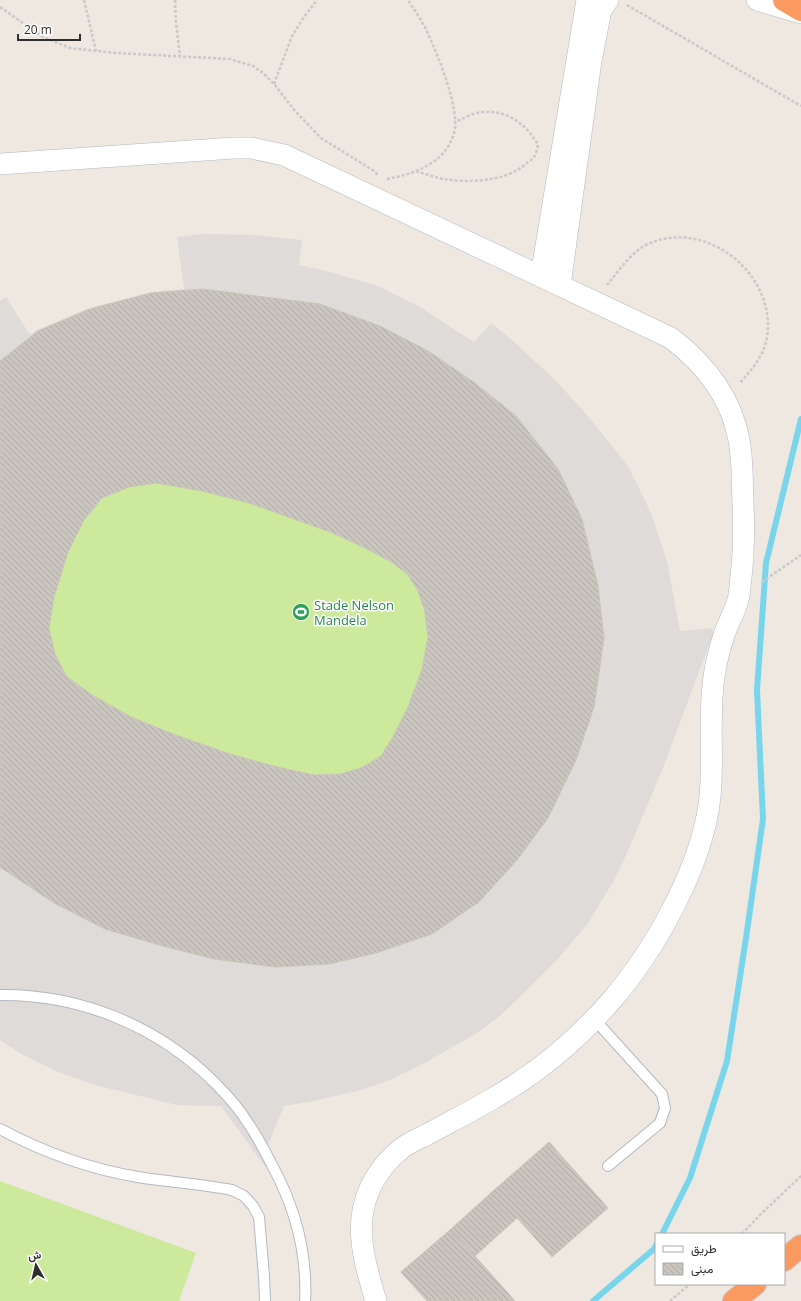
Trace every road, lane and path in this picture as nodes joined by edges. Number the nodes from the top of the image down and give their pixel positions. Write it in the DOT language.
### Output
graph roads {
  1 [pos="84,0"];
  2 [pos="175,0"];
  3 [pos="317,0"];
  4 [pos="408,0"];
  5 [pos="756,0"];
  6 [pos="784,0"];
  7 [pos="601,4"];
  8 [pos="0,7"];
  9 [pos="801,10"];
  10 [pos="801,13"];
  11 [pos="96,51"];
  12 [pos="180,57"];
  13 [pos="585,60"];
  14 [pos="274,84"];
  15 [pos="801,106"];
  16 [pos="455,122"];
  17 [pos="0,164"];
  18 [pos="416,171"];
  19 [pos="541,276"];
  20 [pos="560,285"];
  21 [pos="593,301"];
  22 [pos="726,401"];
  23 [pos="801,555"];
  24 [pos="758,585"];
  25 [pos="0,994"];
  26 [pos="594,1019"];
  27 [pos="0,1129"];
  28 [pos="608,1166"];
  29 [pos="801,1176"];
  30 [pos="743,1233"];
  31 [pos="801,1246"];
  32 [pos="785,1259"];
  33 [pos="689,1285"];
  34 [pos="754,1285"];
  35 [pos="265,1301"];
  36 [pos="305,1301"];
  37 [pos="376,1301"];
  38 [pos="670,1301"];
  39 [pos="734,1301"];
  1 -- 11 [label="path"];
  2 -- 12 [label="path"];
  3 -- 14 [label="path"];
  4 -- 16 [label="path"];
  5 -- 10 [label="street"];
  6 -- 9 [label="highway"];
  7 -- 13 [label="street"];
  7 -- 15 [label="path"];
  8 -- 11 [label="path"];
  11 -- 12 [label="path"];
  12 -- 14 [label="path"];
  13 -- 19 [label="street"];
  13 -- 20 [label="street"];
  14 -- 18 [label="path"];
  16 -- 18 [label="path"];
  16 -- 18 [label="path"];
  17 -- 19 [label="street"];
  19 -- 20 [label="street"];
  20 -- 21 [label="street"];
  21 -- 22 [label="street"];
  21 -- 22 [label="path"];
  22 -- 26 [label="street"];
  23 -- 24 [label="path"];
  25 -- 36 [label="lane"];
  26 -- 28 [label="lane"];
  26 -- 37 [label="street"];
  27 -- 35 [label="lane"];
  29 -- 30 [label="path"];
  31 -- 32 [label="highway"];
  33 -- 38 [label="path"];
  34 -- 39 [label="highway"];
}
